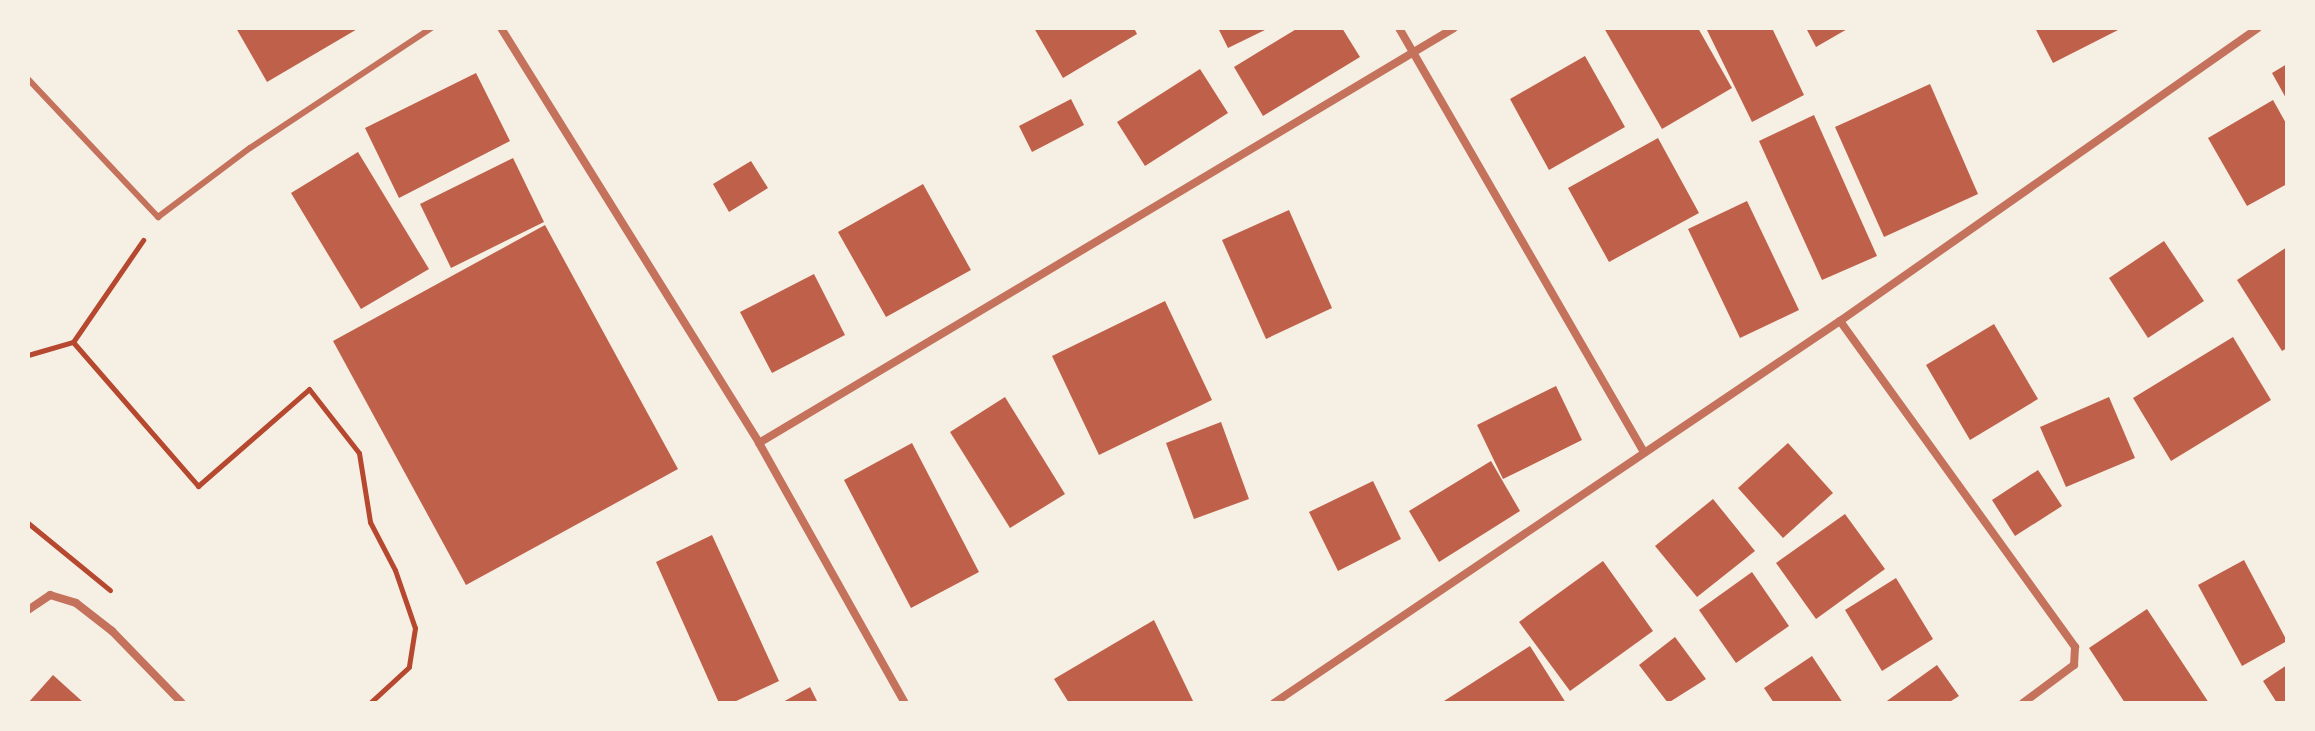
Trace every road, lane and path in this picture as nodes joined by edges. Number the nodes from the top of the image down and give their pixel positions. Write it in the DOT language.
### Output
graph roads {
  1 [pos="431,28"];
  2 [pos="501,28"];
  3 [pos="1399,28"];
  4 [pos="1454,28"];
  5 [pos="2258,28"];
  6 [pos="1414,53"];
  7 [pos="28,79"];
  8 [pos="158,217"];
  9 [pos="1840,321"];
  10 [pos="73,342"];
  11 [pos="28,355"];
  12 [pos="759,443"];
  13 [pos="1644,452"];
  14 [pos="28,610"];
  15 [pos="182,703"];
  16 [pos="370,703"];
  17 [pos="905,703"];
  18 [pos="1274,703"];
  19 [pos="2023,703"];
  1 -- 8 [label="lane"];
  2 -- 12 [label="street"];
  3 -- 6 [label="street"];
  4 -- 6 [label="street"];
  5 -- 9 [label="street"];
  6 -- 12 [label="street"];
  6 -- 13 [label="street"];
  7 -- 8 [label="lane"];
  8 -- 10 [label="path"];
  9 -- 13 [label="street"];
  9 -- 19 [label="street"];
  10 -- 11 [label="path"];
  10 -- 16 [label="path"];
  12 -- 17 [label="street"];
  13 -- 18 [label="street"];
  14 -- 15 [label="street"];
}
